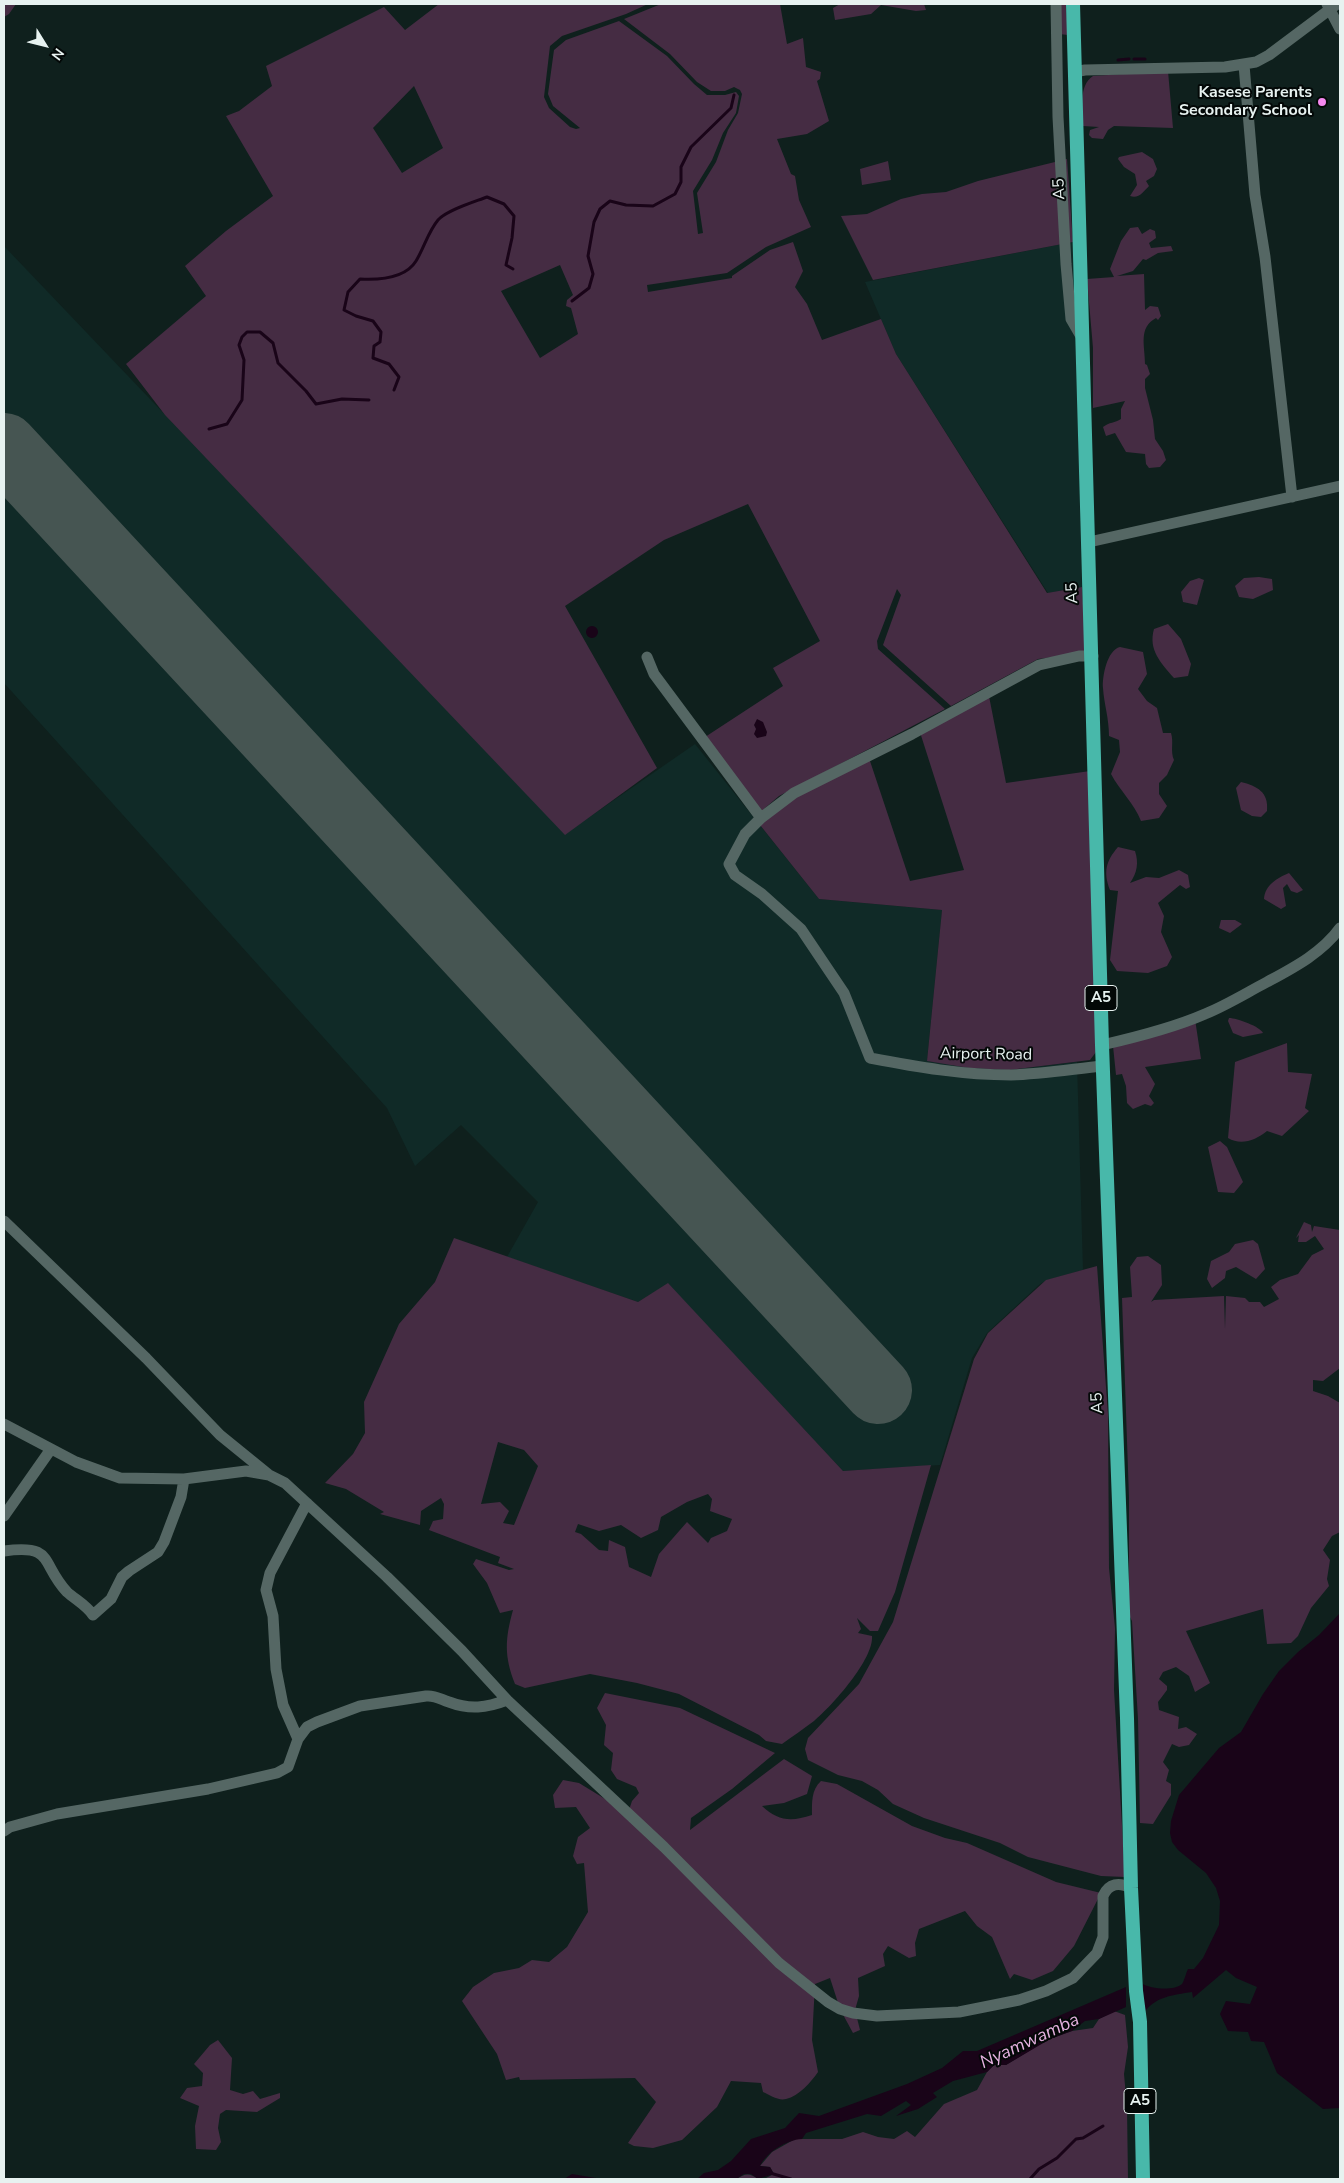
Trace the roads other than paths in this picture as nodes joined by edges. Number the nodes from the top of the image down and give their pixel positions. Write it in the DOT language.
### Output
graph roads {
  1 [pos="1056,4"];
  2 [pos="1073,4"];
  3 [pos="1331,6"];
  4 [pos="1340,30"];
  5 [pos="1244,65"];
  6 [pos="1074,72"];
  7 [pos="1082,338"];
  8 [pos="1340,486"];
  9 [pos="1292,497"];
  10 [pos="1089,542"];
  11 [pos="1093,656"];
  12 [pos="647,657"];
  13 [pos="761,818"];
  14 [pos="1339,931"];
  15 [pos="1102,1045"];
  16 [pos="1103,1066"];
  17 [pos="4,1221"];
  18 [pos="4,1424"];
  19 [pos="51,1449"];
  20 [pos="269,1476"];
  21 [pos="184,1479"];
  22 [pos="307,1504"];
  23 [pos="4,1516"];
  24 [pos="4,1551"];
  25 [pos="507,1700"];
  26 [pos="298,1739"];
  27 [pos="4,1831"];
  28 [pos="1131,1888"];
  29 [pos="1143,2179"];
  1 -- 7 [label="street"];
  2 -- 6 [label="highway, A5 / A5"];
  3 -- 4 [label="street"];
  3 -- 5 [label="street"];
  5 -- 6 [label="street"];
  5 -- 9 [label="street"];
  6 -- 7 [label="highway, A5 / A5"];
  7 -- 10 [label="highway, A5 / A5"];
  8 -- 9 [label="street"];
  9 -- 10 [label="street"];
  10 -- 11 [label="highway, A5 / A5"];
  11 -- 13 [label="street"];
  11 -- 15 [label="highway, A5 / A5"];
  12 -- 13 [label="street"];
  13 -- 16 [label="street, Airport Road"];
  14 -- 15 [label="street"];
  15 -- 16 [label="highway, A5 / A5"];
  16 -- 28 [label="highway, A5 / A5"];
  17 -- 20 [label="street"];
  18 -- 19 [label="street"];
  19 -- 21 [label="street"];
  19 -- 23 [label="street"];
  20 -- 21 [label="street"];
  20 -- 22 [label="street"];
  21 -- 24 [label="street"];
  22 -- 25 [label="street"];
  22 -- 26 [label="street"];
  25 -- 26 [label="street"];
  25 -- 28 [label="street"];
  26 -- 27 [label="street"];
  28 -- 29 [label="highway, A5 / A5"];
}
